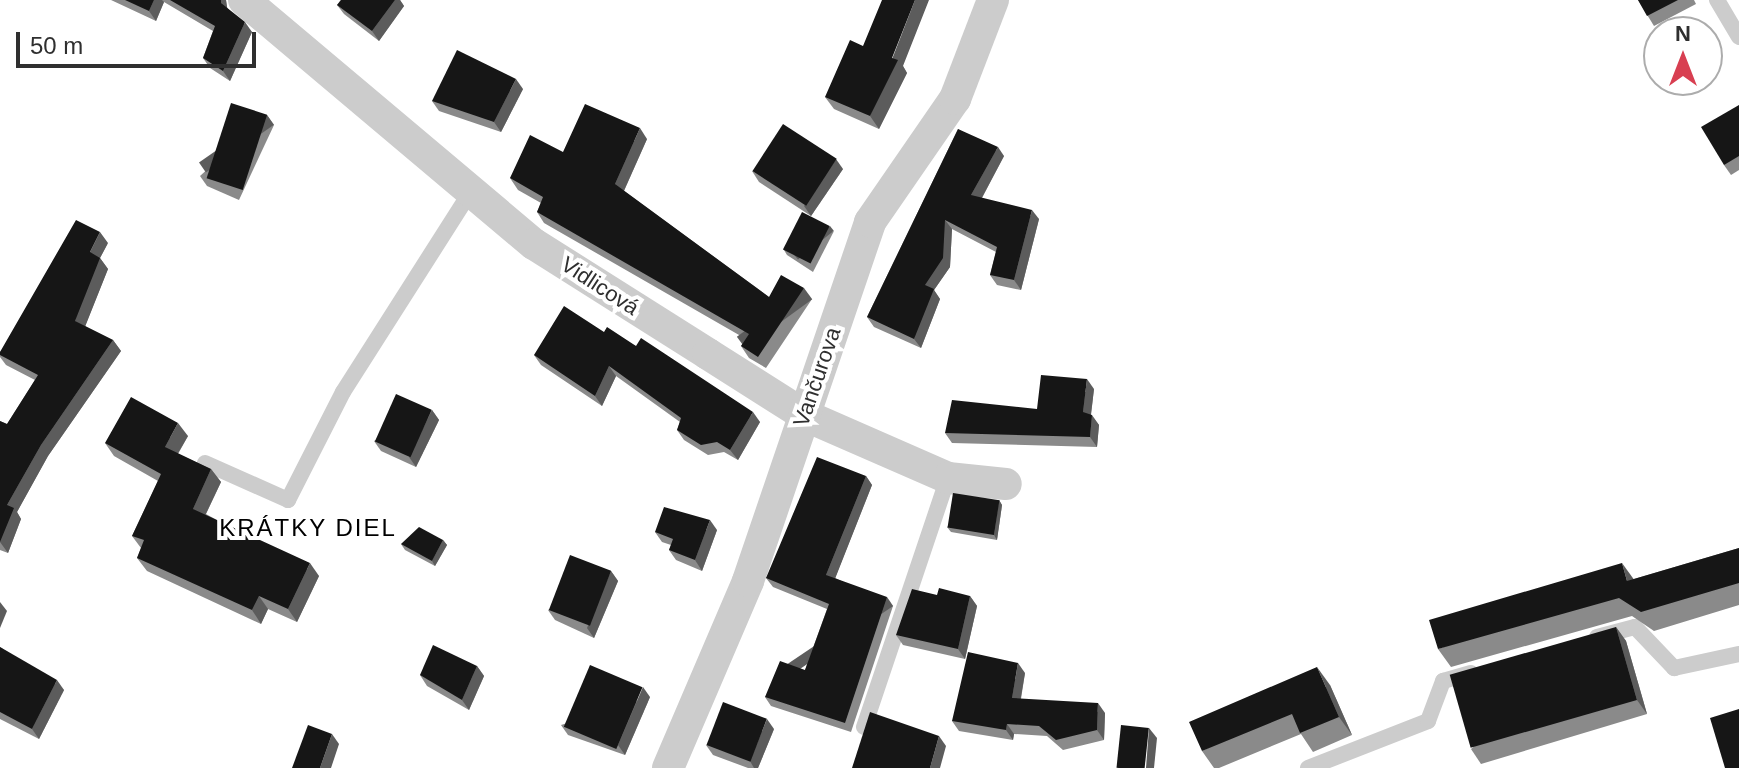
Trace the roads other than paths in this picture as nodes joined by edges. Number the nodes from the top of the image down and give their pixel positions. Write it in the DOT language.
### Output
graph roads {
  1 [pos="244,0"];
  2 [pos="993,0"];
  3 [pos="1717,0"];
  4 [pos="1739,37"];
  5 [pos="471,191"];
  6 [pos="804,415"];
  7 [pos="205,463"];
  8 [pos="948,478"];
  9 [pos="1006,484"];
  10 [pos="1576,643"];
  11 [pos="1739,654"];
  12 [pos="1487,669"];
  13 [pos="864,727"];
  14 [pos="668,768"];
  15 [pos="1308,768"];
  1 -- 5 [label="street, Vidlicová"];
  2 -- 6 [label="street, Vančurova"];
  3 -- 4 [label="lane"];
  5 -- 6 [label="street, Vidlicová"];
  5 -- 7 [label="lane"];
  6 -- 8 [label="street, Vidlicová"];
  6 -- 14 [label="street, Vančurova"];
  8 -- 9 [label="street, Vidlicová"];
  8 -- 13 [label="lane"];
  10 -- 11 [label="lane"];
  12 -- 15 [label="lane"];
}
